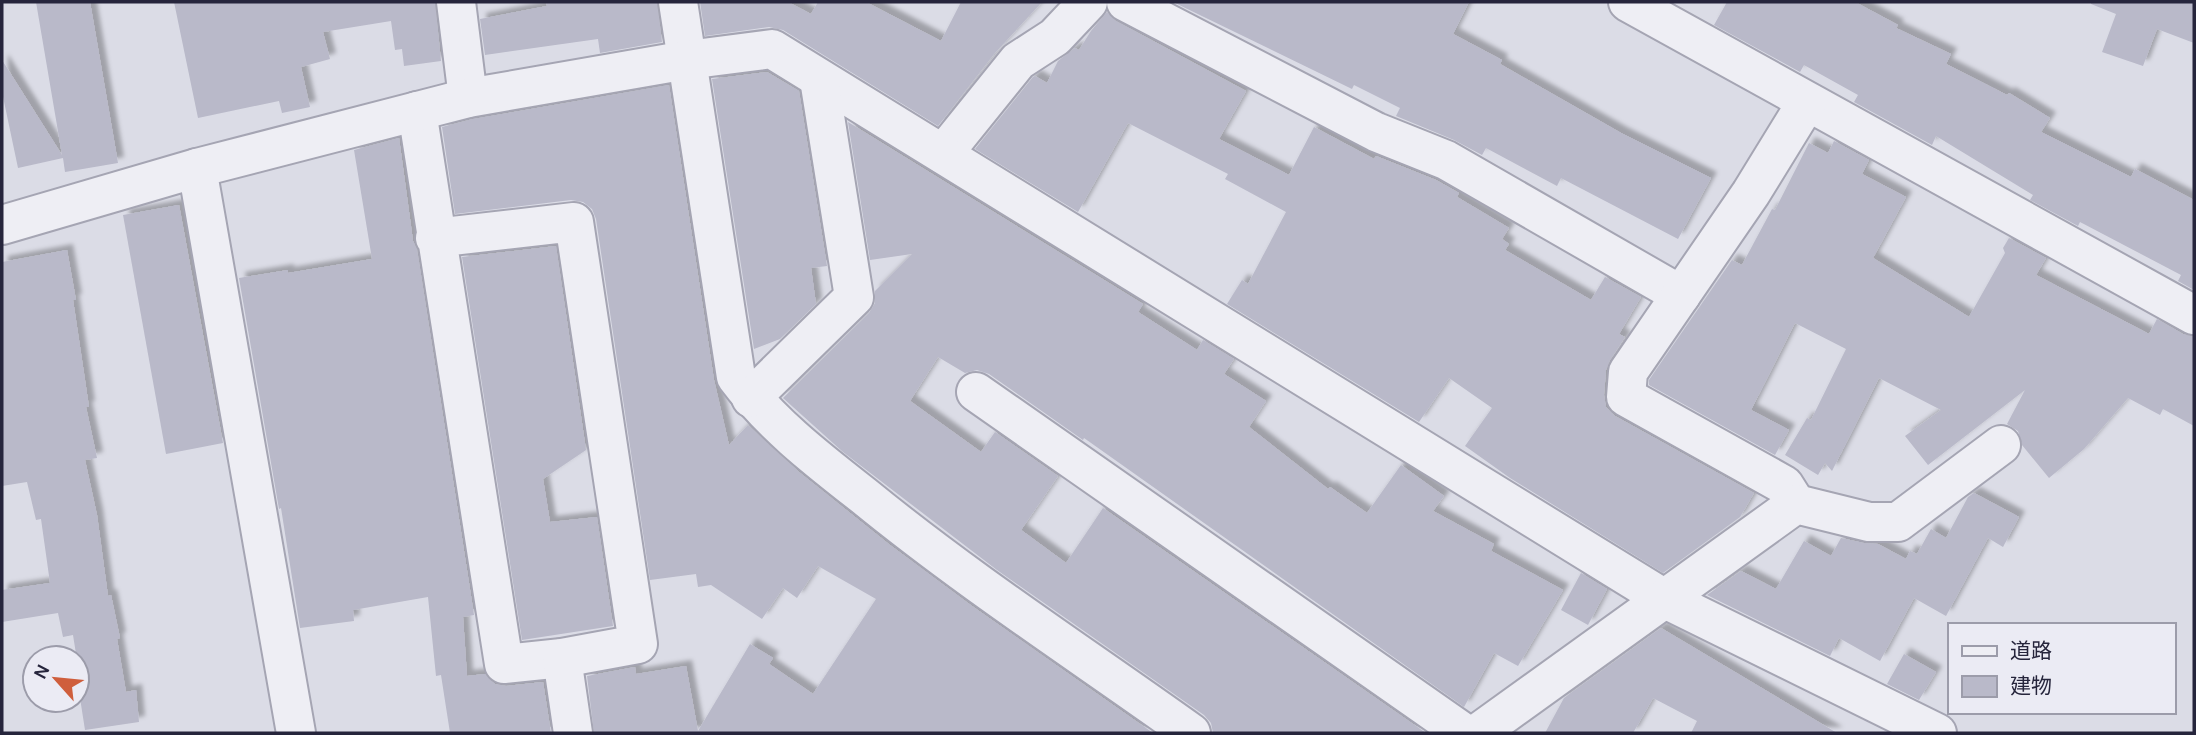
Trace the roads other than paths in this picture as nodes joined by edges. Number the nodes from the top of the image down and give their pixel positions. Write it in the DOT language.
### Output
graph roads {
  1 [pos="456,2"];
  2 [pos="678,2"];
  3 [pos="1088,2"];
  4 [pos="1126,2"];
  5 [pos="1628,2"];
  6 [pos="687,60"];
  7 [pos="819,79"];
  8 [pos="468,98"];
  9 [pos="1807,102"];
  10 [pos="417,111"];
  11 [pos="943,154"];
  12 [pos="197,168"];
  13 [pos="2,225"];
  14 [pos="435,238"];
  15 [pos="1681,295"];
  16 [pos="2194,315"];
  17 [pos="976,392"];
  18 [pos="751,398"];
  19 [pos="2001,445"];
  20 [pos="1796,503"];
  21 [pos="1663,598"];
  22 [pos="562,658"];
  23 [pos="1483,731"];
  24 [pos="296,733"];
  25 [pos="573,733"];
  26 [pos="1191,733"];
  27 [pos="1937,733"];
  1 -- 8 [label="street"];
  2 -- 6 [label="street"];
  3 -- 11 [label="street"];
  4 -- 15 [label="street"];
  5 -- 9 [label="street"];
  6 -- 7 [label="street"];
  6 -- 8 [label="street"];
  6 -- 18 [label="street"];
  7 -- 11 [label="street"];
  7 -- 18 [label="street"];
  8 -- 10 [label="street"];
  9 -- 15 [label="street"];
  9 -- 16 [label="street"];
  10 -- 12 [label="street"];
  10 -- 14 [label="street"];
  11 -- 21 [label="street"];
  12 -- 13 [label="street"];
  12 -- 24 [label="street"];
  14 -- 22 [label="street"];
  14 -- 22 [label="street"];
  15 -- 20 [label="street"];
  17 -- 23 [label="street"];
  18 -- 26 [label="street"];
  19 -- 20 [label="street"];
  20 -- 21 [label="street"];
  21 -- 23 [label="street"];
  21 -- 27 [label="street"];
  22 -- 25 [label="street"];
}
